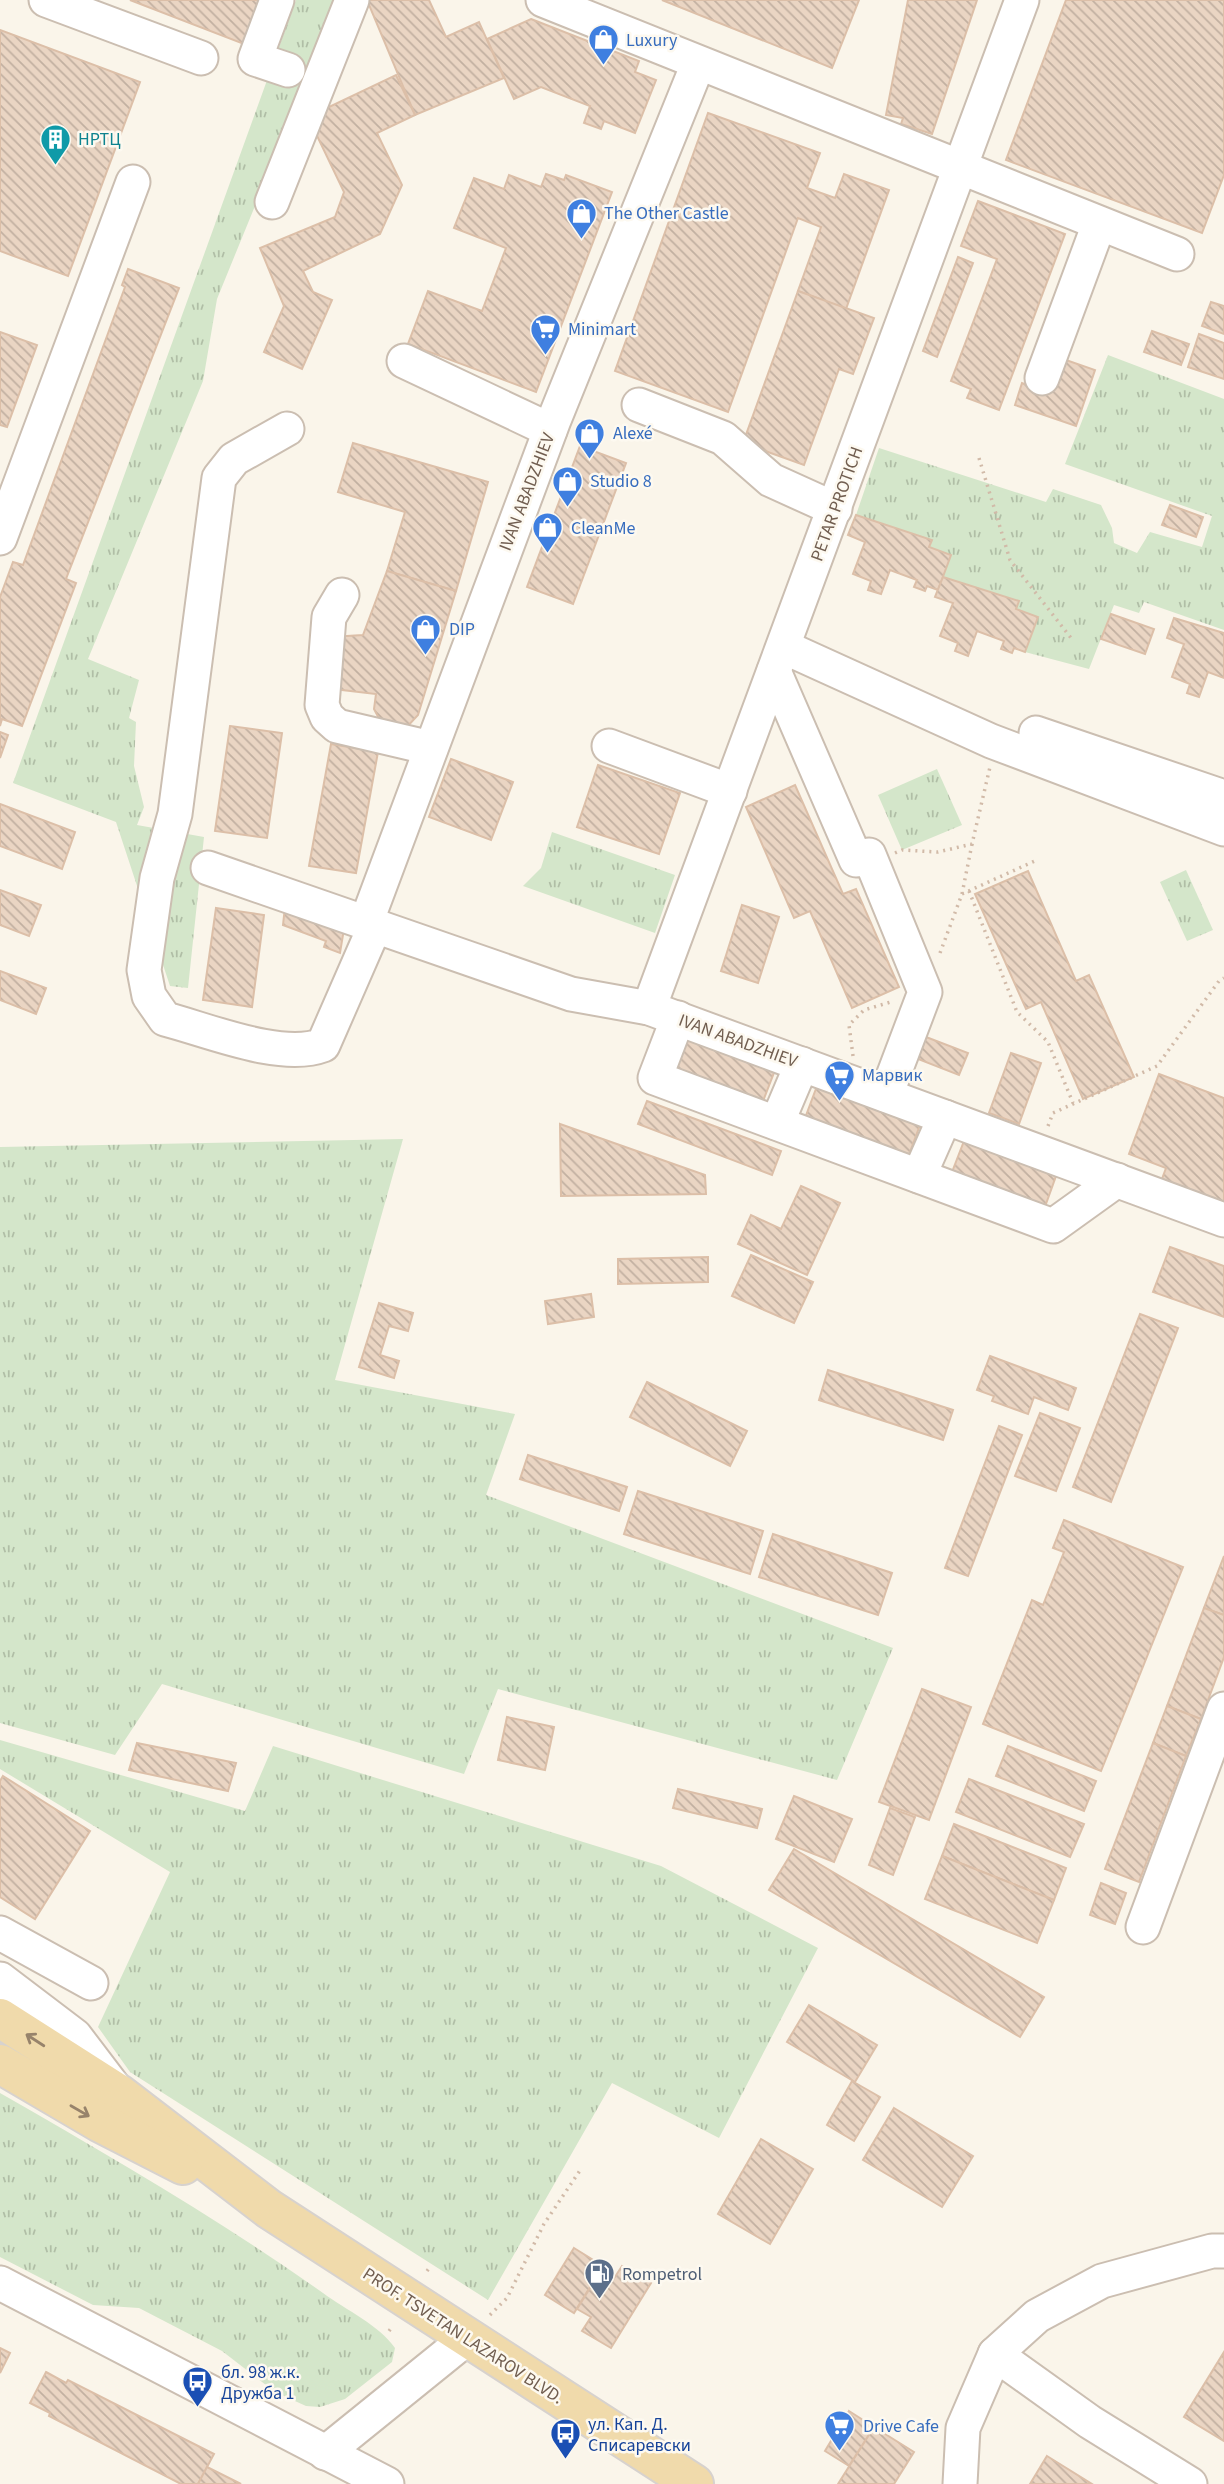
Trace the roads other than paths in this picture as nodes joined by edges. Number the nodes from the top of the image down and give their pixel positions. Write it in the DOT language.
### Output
graph roads {
  1 [pos="46,0"];
  2 [pos="278,0"];
  3 [pos="352,0"];
  4 [pos="543,0"];
  5 [pos="1022,0"];
  6 [pos="201,58"];
  7 [pos="698,64"];
  8 [pos="288,70"];
  9 [pos="961,170"];
  10 [pos="133,182"];
  11 [pos="272,202"];
  12 [pos="1099,224"];
  13 [pos="1177,254"];
  14 [pos="404,361"];
  15 [pos="1042,378"];
  16 [pos="639,405"];
  17 [pos="287,429"];
  18 [pos="550,430"];
  19 [pos="835,509"];
  20 [pos="1,532"];
  21 [pos="342,595"];
  22 [pos="779,659"];
  23 [pos="1036,733"];
  24 [pos="609,746"];
  25 [pos="431,748"];
  26 [pos="730,791"];
  27 [pos="1224,797"];
  28 [pos="1224,829"];
  29 [pos="208,868"];
  30 [pos="370,924"];
  31 [pos="663,1013"];
  32 [pos="802,1064"];
  33 [pos="886,1095"];
  34 [pos="945,1117"];
  35 [pos="776,1123"];
  36 [pos="919,1176"];
  37 [pos="1117,1180"];
  38 [pos="1224,1220"];
  39 [pos="1224,1709"];
  40 [pos="1143,1927"];
  41 [pos="0,1933"];
  42 [pos="29,1951"];
  43 [pos="91,1983"];
  44 [pos="2,1993"];
  45 [pos="0,2064"];
  46 [pos="269,2210"];
  47 [pos="1224,2251"];
  48 [pos="0,2283"];
  49 [pos="467,2339"];
  50 [pos="995,2354"];
  51 [pos="325,2453"];
  52 [pos="387,2484"];
  53 [pos="694,2484"];
  54 [pos="960,2484"];
  55 [pos="1190,2484"];
  1 -- 6 [label="street"];
  2 -- 8 [label="street"];
  3 -- 11 [label="street"];
  4 -- 7 [label="street"];
  5 -- 9 [label="street, PETAR PROTICH"];
  7 -- 9 [label="street"];
  7 -- 18 [label="street, IVAN ABADZHIEV"];
  9 -- 12 [label="street"];
  9 -- 19 [label="street, PETAR PROTICH"];
  10 -- 20 [label="street"];
  12 -- 13 [label="street"];
  12 -- 15 [label="street"];
  14 -- 18 [label="street"];
  16 -- 19 [label="street"];
  17 -- 30 [label="street"];
  18 -- 25 [label="street, IVAN ABADZHIEV"];
  19 -- 22 [label="street, PETAR PROTICH"];
  21 -- 25 [label="street"];
  22 -- 26 [label="street, PETAR PROTICH"];
  22 -- 28 [label="street"];
  22 -- 33 [label="street"];
  23 -- 27 [label="street"];
  24 -- 26 [label="street"];
  25 -- 30 [label="street, IVAN ABADZHIEV"];
  26 -- 31 [label="street, PETAR PROTICH"];
  29 -- 30 [label="street, IVAN ABADZHIEV"];
  30 -- 31 [label="street, IVAN ABADZHIEV"];
  31 -- 32 [label="street, IVAN ABADZHIEV"];
  31 -- 35 [label="street, PETAR PROTICH"];
  32 -- 33 [label="street, IVAN ABADZHIEV"];
  32 -- 35 [label="street"];
  33 -- 34 [label="street, IVAN ABADZHIEV"];
  34 -- 36 [label="street"];
  34 -- 37 [label="street, IVAN ABADZHIEV"];
  35 -- 36 [label="street"];
  36 -- 37 [label="street"];
  37 -- 38 [label="street, IVAN ABADZHIEV"];
  39 -- 40 [label="street"];
  41 -- 42 [label="street"];
  42 -- 43 [label="street"];
  42 -- 44 [label="street"];
  46 -- 44 [label="main road, PROF. TSVETAN LAZAROV BLVD., one-way"];
  45 -- 46 [label="main road, PROF. TSVETAN LAZAROV BLVD., one-way"];
  46 -- 49 [label="main road, PROF. TSVETAN LAZAROV BLVD."];
  47 -- 50 [label="street"];
  48 -- 51 [label="street"];
  49 -- 51 [label="street"];
  49 -- 53 [label="main road, PROF. TSVETAN LAZAROV BLVD."];
  50 -- 54 [label="street"];
  50 -- 55 [label="street"];
  51 -- 52 [label="street"];
}
